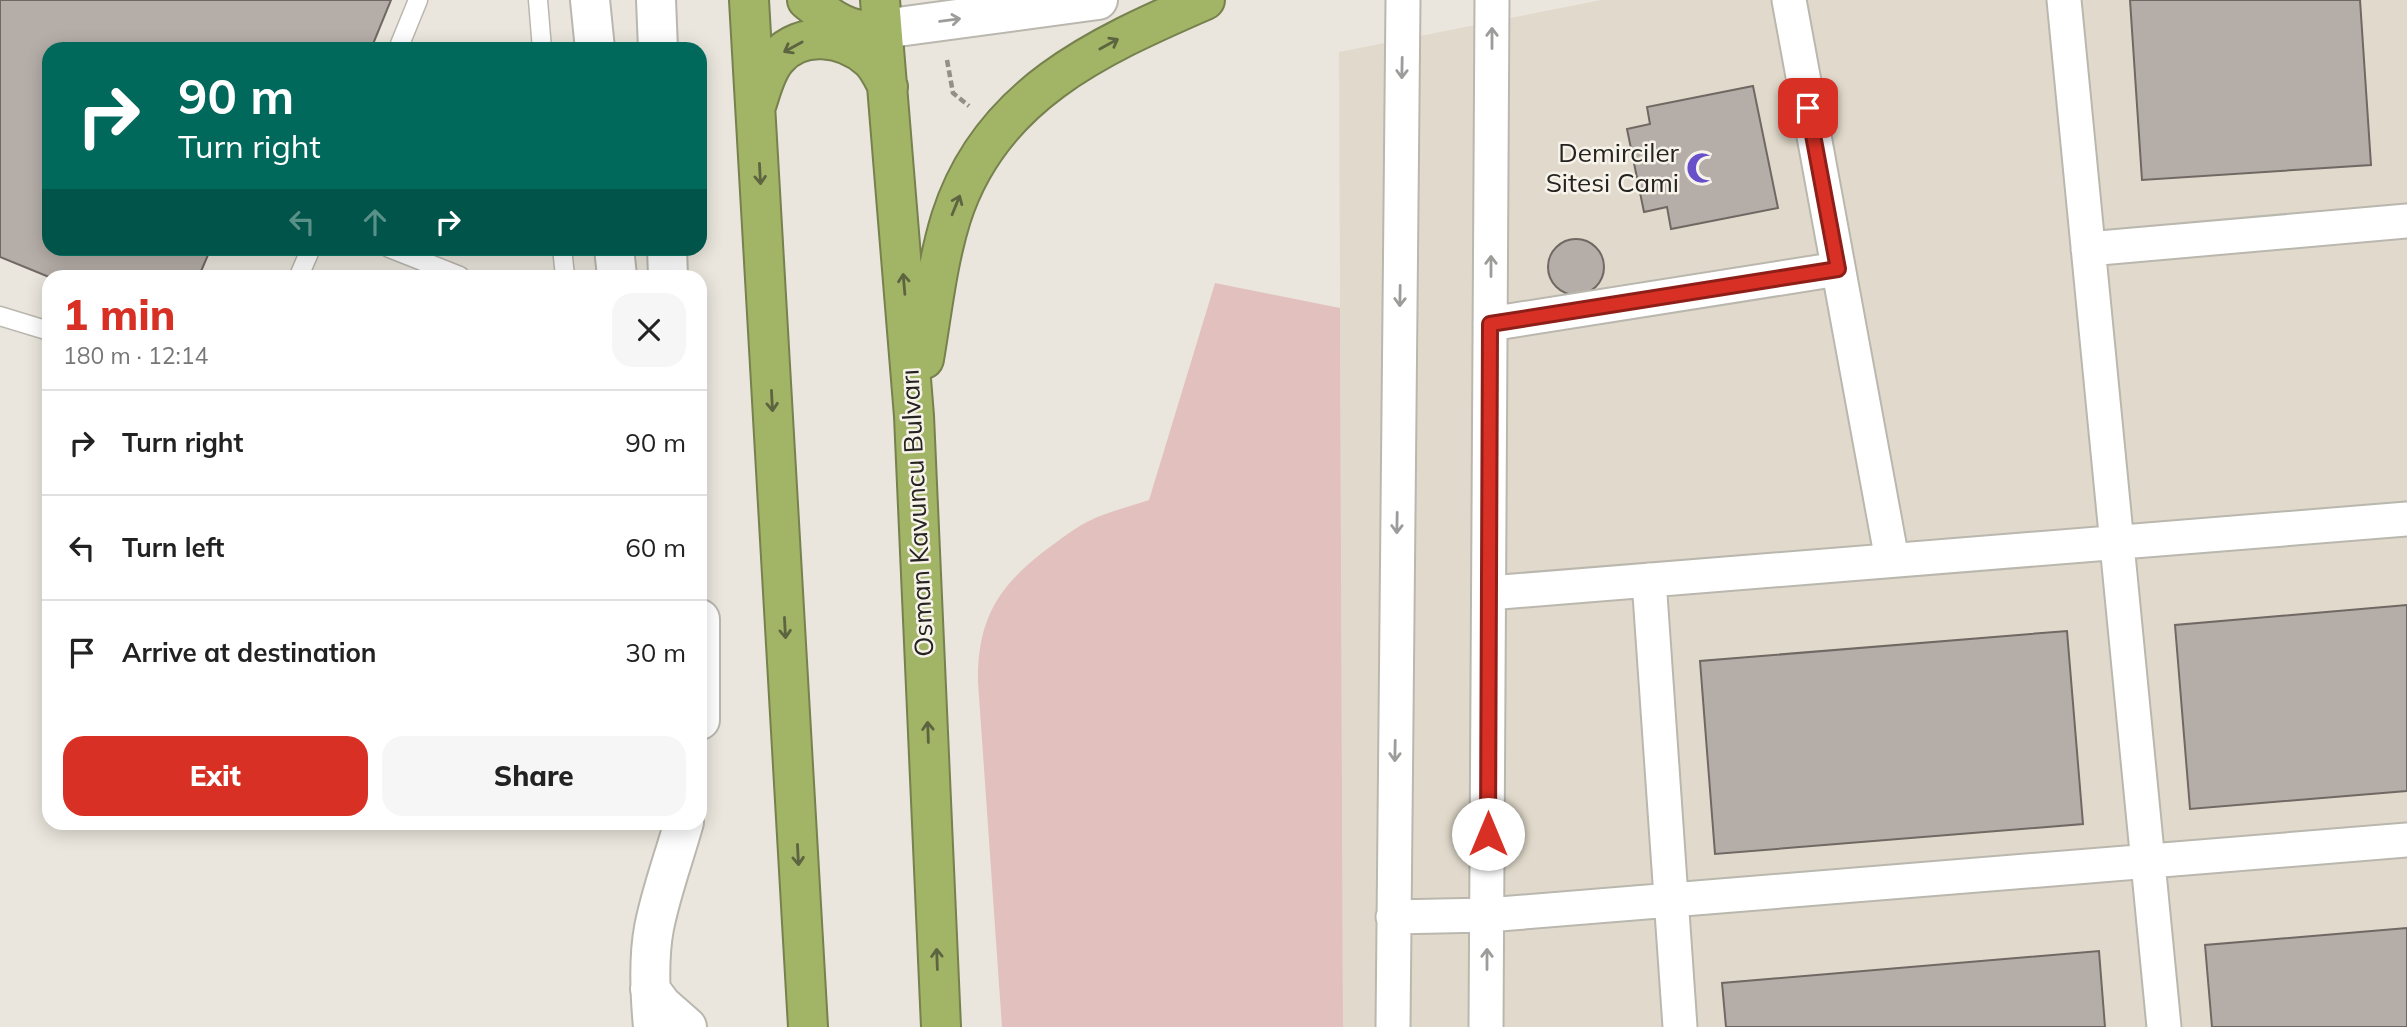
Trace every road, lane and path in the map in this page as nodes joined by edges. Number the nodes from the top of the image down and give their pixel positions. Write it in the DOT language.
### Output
graph roads {
  1 [pos="418,0"];
  2 [pos="590,0"];
  3 [pos="656,0"];
  4 [pos="807,0"];
  5 [pos="1098,0"];
  6 [pos="1205,0"];
  7 [pos="1403,0"];
  8 [pos="1492,0"];
  9 [pos="1788,0"];
  10 [pos="2064,0"];
  11 [pos="535,1"];
  12 [pos="756,8"];
  13 [pos="882,14"];
  14 [pos="941,21"];
  15 [pos="401,42"];
  16 [pos="541,42"];
  17 [pos="594,42"];
  18 [pos="658,42"];
  19 [pos="888,87"];
  20 [pos="756,106"];
  21 [pos="998,132"];
  22 [pos="2407,221"];
  23 [pos="2088,248"];
  24 [pos="409,256"];
  25 [pos="1838,269"];
  26 [pos="445,270"];
  27 [pos="0,316"];
  28 [pos="1490,324"];
  29 [pos="42,329"];
  30 [pos="914,416"];
  31 [pos="2407,519"];
  32 [pos="2117,542"];
  33 [pos="1892,560"];
  34 [pos="1649,580"];
  35 [pos="1489,593"];
  36 [pos="681,830"];
  37 [pos="2407,840"];
  38 [pos="2148,861"];
  39 [pos="1671,900"];
  40 [pos="1487,915"];
  41 [pos="1393,917"];
  42 [pos="650,989"];
  43 [pos="653,1027"];
  44 [pos="687,1027"];
  45 [pos="808,1027"];
  46 [pos="941,1027"];
  47 [pos="1394,1027"];
  48 [pos="1486,1027"];
  49 [pos="1680,1027"];
  50 [pos="2164,1027"];
  1 -- 15 [label="lane"];
  2 -- 17 [label="street"];
  3 -- 18 [label="street"];
  4 -- 13 [label="highway"];
  14 -- 5 [label="street, one-way"];
  21 -- 6 [label="highway, one-way"];
  7 -- 41 [label="street, one-way"];
  28 -- 8 [label="street, one-way"];
  9 -- 25 [label="street"];
  10 -- 23 [label="street"];
  11 -- 16 [label="lane"];
  12 -- 20 [label="highway"];
  13 -- 14 [label="street"];
  13 -- 19 [label="highway, Osman Kavuncu Bulvarı"];
  14 -- 21 [label="path"];
  19 -- 20 [label="highway, one-way"];
  30 -- 19 [label="highway, Osman Kavuncu Bulvarı, one-way"];
  20 -- 45 [label="highway, one-way"];
  30 -- 21 [label="highway, one-way"];
  22 -- 23 [label="street"];
  23 -- 32 [label="street"];
  24 -- 26 [label="lane"];
  25 -- 28 [label="street"];
  25 -- 33 [label="street"];
  27 -- 29 [label="lane"];
  28 -- 35 [label="street"];
  46 -- 30 [label="highway, Osman Kavuncu Bulvarı, one-way"];
  31 -- 32 [label="street"];
  32 -- 33 [label="street"];
  32 -- 38 [label="street"];
  33 -- 34 [label="street"];
  34 -- 35 [label="street"];
  34 -- 39 [label="street"];
  35 -- 40 [label="street"];
  36 -- 42 [label="street"];
  37 -- 38 [label="street"];
  38 -- 39 [label="street"];
  38 -- 50 [label="street"];
  39 -- 40 [label="street"];
  39 -- 49 [label="street"];
  40 -- 41 [label="street"];
  48 -- 40 [label="street, one-way"];
  41 -- 47 [label="street"];
  42 -- 43 [label="street"];
  42 -- 44 [label="street"];
}
